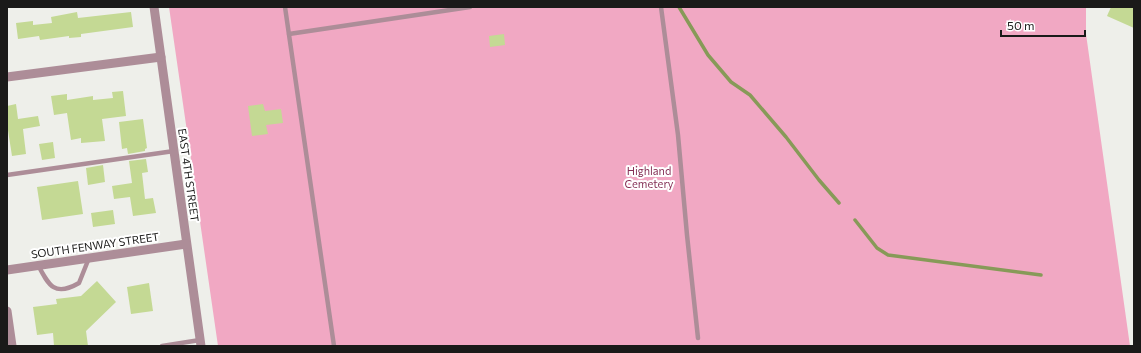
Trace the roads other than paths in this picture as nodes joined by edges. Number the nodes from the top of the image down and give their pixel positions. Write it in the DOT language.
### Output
graph roads {
  1 [pos="154,7"];
  2 [pos="285,7"];
  3 [pos="470,7"];
  4 [pos="661,7"];
  5 [pos="289,34"];
  6 [pos="161,57"];
  7 [pos="7,77"];
  8 [pos="174,151"];
  9 [pos="7,175"];
  10 [pos="186,244"];
  11 [pos="89,258"];
  12 [pos="38,265"];
  13 [pos="7,270"];
  14 [pos="7,311"];
  15 [pos="698,338"];
  16 [pos="201,343"];
  17 [pos="12,346"];
  18 [pos="162,346"];
  19 [pos="334,346"];
  1 -- 6 [label="street, EAST 4TH STREET"];
  2 -- 5 [label="lane"];
  3 -- 5 [label="lane"];
  4 -- 15 [label="lane"];
  5 -- 19 [label="lane"];
  6 -- 7 [label="street"];
  6 -- 8 [label="street, EAST 4TH STREET"];
  8 -- 9 [label="lane"];
  8 -- 10 [label="street, EAST 4TH STREET"];
  10 -- 11 [label="street, SOUTH FENWAY STREET"];
  10 -- 16 [label="street, EAST 4TH STREET"];
  11 -- 12 [label="street, SOUTH FENWAY STREET"];
  11 -- 12 [label="lane"];
  12 -- 13 [label="street, SOUTH FENWAY STREET"];
  14 -- 17 [label="street"];
  16 -- 18 [label="lane"];
}
